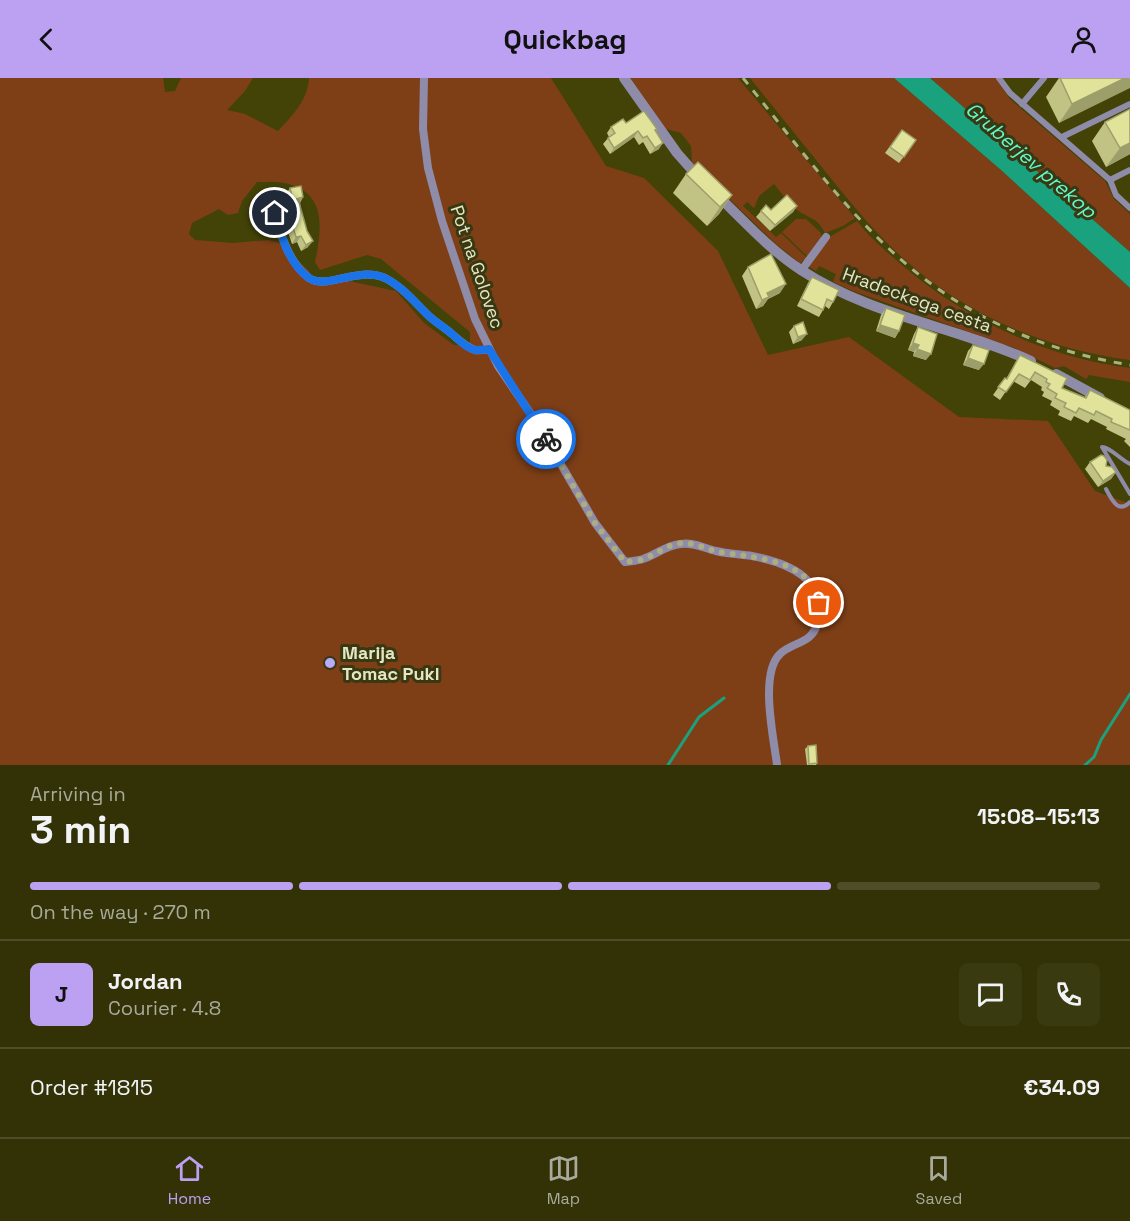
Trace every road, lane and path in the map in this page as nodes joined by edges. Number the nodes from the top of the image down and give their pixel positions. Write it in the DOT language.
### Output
graph roads {
  1 [pos="424,78"];
  2 [pos="624,78"];
  3 [pos="999,78"];
  4 [pos="1044,78"];
  5 [pos="1022,104"];
  6 [pos="1130,104"];
  7 [pos="1062,137"];
  8 [pos="1130,170"];
  9 [pos="1110,180"];
  10 [pos="1130,208"];
  11 [pos="275,213"];
  12 [pos="826,237"];
  13 [pos="801,271"];
  14 [pos="489,349"];
  15 [pos="1115,406"];
  16 [pos="1130,464"];
  17 [pos="1106,489"];
  18 [pos="1130,494"];
  19 [pos="1130,502"];
  20 [pos="777,765"];
  1 -- 14 [label="street, Pot na Golovec"];
  2 -- 13 [label="street, Hradeckega cesta"];
  3 -- 5 [label="street"];
  4 -- 5 [label="street"];
  5 -- 7 [label="street"];
  6 -- 7 [label="street"];
  7 -- 9 [label="street"];
  8 -- 9 [label="street"];
  9 -- 10 [label="street"];
  11 -- 14 [label="street"];
  12 -- 13 [label="street"];
  13 -- 15 [label="street, Hradeckega cesta"];
  14 -- 20 [label="street, Pot na Golovec"];
  16 -- 18 [label="lane"];
  17 -- 19 [label="lane"];
}
